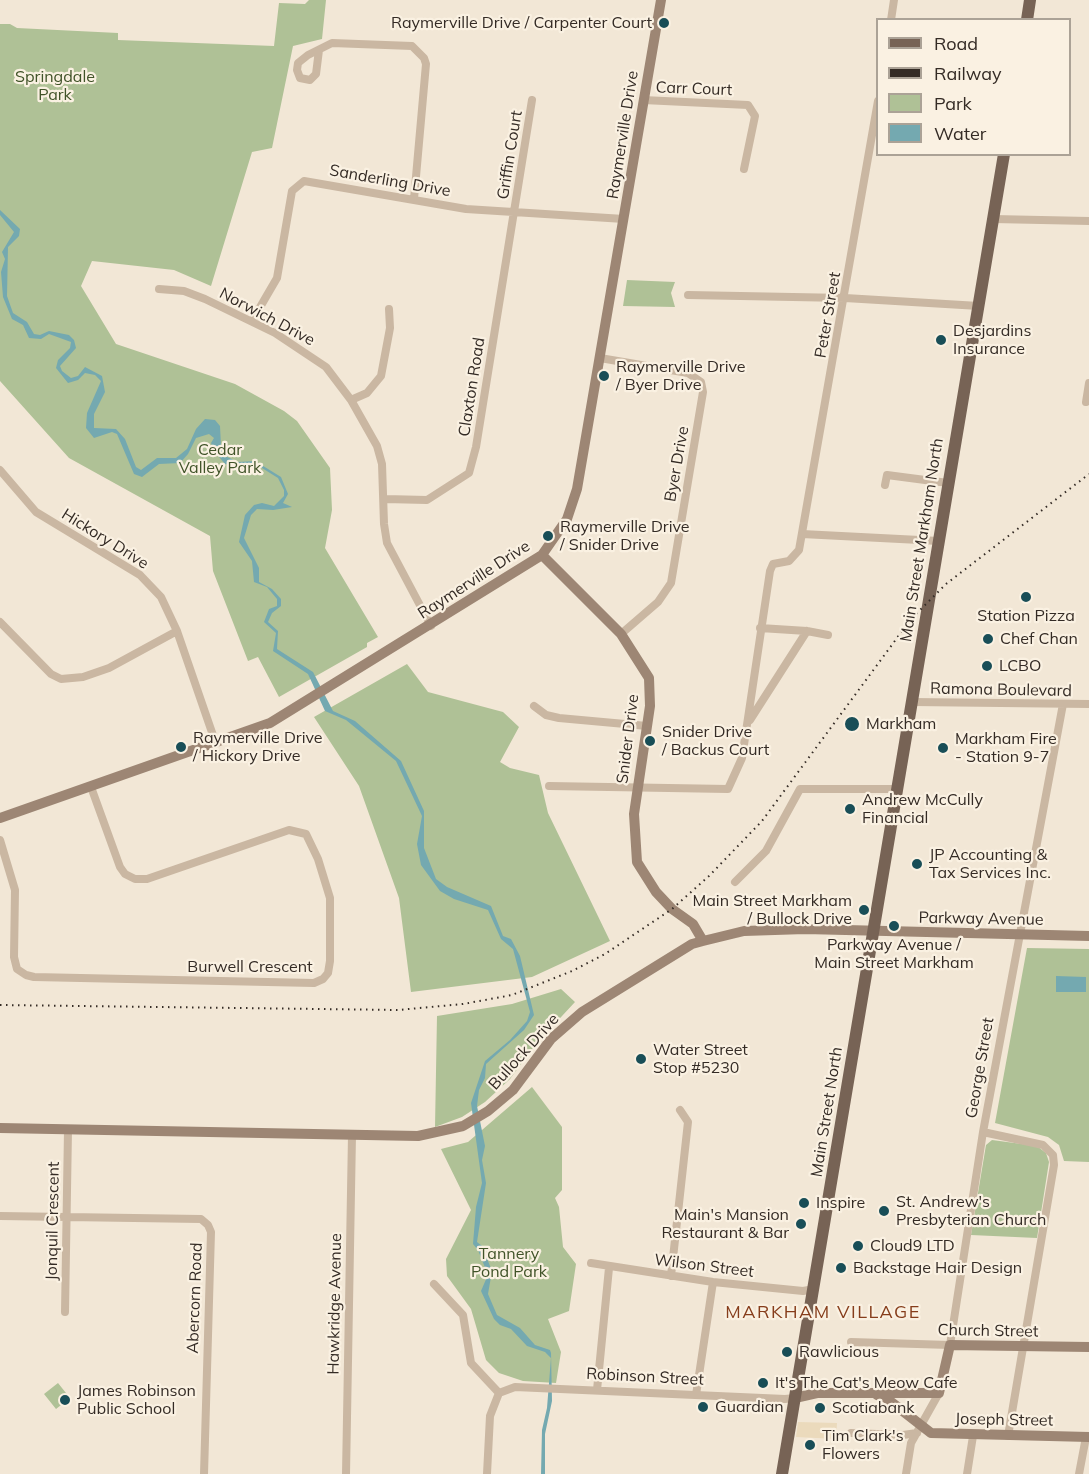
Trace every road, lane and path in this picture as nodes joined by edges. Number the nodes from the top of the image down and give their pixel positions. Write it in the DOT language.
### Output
graph roads {
  1 [pos="661,0"];
  2 [pos="894,0"];
  3 [pos="1030,0"];
  4 [pos="891,18"];
  5 [pos="1027,18"];
  6 [pos="319,50"];
  7 [pos="532,100"];
  8 [pos="643,100"];
  9 [pos="876,113"];
  10 [pos="1004,156"];
  11 [pos="744,169"];
  12 [pos="414,199"];
  13 [pos="515,214"];
  14 [pos="624,219"];
  15 [pos="993,219"];
  16 [pos="1089,221"];
  17 [pos="159,289"];
  18 [pos="688,295"];
  19 [pos="845,298"];
  20 [pos="979,306"];
  21 [pos="389,309"];
  22 [pos="252,321"];
  23 [pos="600,358"];
  24 [pos="1089,383"];
  25 [pos="351,400"];
  26 [pos="1086,402"];
  27 [pos="0,470"];
  28 [pos="948,483"];
  29 [pos="885,485"];
  30 [pos="385,499"];
  31 [pos="802,534"];
  32 [pos="939,541"];
  33 [pos="542,555"];
  34 [pos="0,622"];
  35 [pos="431,626"];
  36 [pos="760,628"];
  37 [pos="177,631"];
  38 [pos="807,631"];
  39 [pos="621,634"];
  40 [pos="828,635"];
  41 [pos="912,702"];
  42 [pos="1062,704"];
  43 [pos="1089,704"];
  44 [pos="534,706"];
  45 [pos="749,722"];
  46 [pos="647,726"];
  47 [pos="216,744"];
  48 [pos="549,786"];
  49 [pos="91,787"];
  50 [pos="637,789"];
  51 [pos="897,789"];
  52 [pos="0,818"];
  53 [pos="0,840"];
  54 [pos="735,882"];
  55 [pos="873,932"];
  56 [pos="1019,936"];
  57 [pos="1089,936"];
  58 [pos="704,941"];
  59 [pos="680,1110"];
  60 [pos="0,1128"];
  61 [pos="68,1130"];
  62 [pos="983,1132"];
  63 [pos="352,1135"];
  64 [pos="0,1216"];
  65 [pos="67,1217"];
  66 [pos="591,1263"];
  67 [pos="609,1268"];
  68 [pos="671,1276"];
  69 [pos="713,1282"];
  70 [pos="434,1284"];
  71 [pos="814,1290"];
  72 [pos="65,1312"];
  73 [pos="851,1342"];
  74 [pos="950,1346"];
  75 [pos="1022,1347"];
  76 [pos="1089,1347"];
  77 [pos="597,1390"];
  78 [pos="872,1393"];
  79 [pos="939,1393"];
  80 [pos="499,1394"];
  81 [pos="696,1395"];
  82 [pos="795,1398"];
  83 [pos="919,1429"];
  84 [pos="851,1433"];
  85 [pos="973,1436"];
  86 [pos="1008,1436"];
  87 [pos="1088,1437"];
  88 [pos="204,1474"];
  89 [pos="346,1474"];
  90 [pos="487,1474"];
  91 [pos="782,1474"];
  92 [pos="906,1474"];
  93 [pos="967,1474"];
  94 [pos="1079,1474"];
  1 -- 8 [label="street, Raymerville Drive"];
  2 -- 4 [label="street"];
  3 -- 5 [label="main road"];
  6 -- 12 [label="street"];
  7 -- 13 [label="street, Griffin Court"];
  8 -- 11 [label="street, Carr Court"];
  8 -- 14 [label="street, Raymerville Drive"];
  9 -- 19 [label="street, Peter Street"];
  10 -- 15 [label="main road, Main Street Markham North"];
  12 -- 13 [label="street, Sanderling Drive"];
  12 -- 22 [label="street, Sanderling Drive"];
  13 -- 14 [label="street, Sanderling Drive"];
  13 -- 30 [label="street, Claxton Road"];
  14 -- 23 [label="street, Raymerville Drive"];
  15 -- 16 [label="street"];
  15 -- 20 [label="main road, Main Street Markham North"];
  17 -- 22 [label="street, Norwich Drive"];
  18 -- 19 [label="street"];
  19 -- 20 [label="street"];
  19 -- 31 [label="street, Peter Street"];
  20 -- 28 [label="main road, Main Street Markham North"];
  21 -- 25 [label="street"];
  22 -- 25 [label="street, Norwich Drive"];
  23 -- 33 [label="street, Raymerville Drive"];
  23 -- 39 [label="street, Byer Drive"];
  24 -- 26 [label="street"];
  25 -- 30 [label="street, Norwich Drive"];
  27 -- 37 [label="street, Hickory Drive"];
  28 -- 29 [label="street"];
  28 -- 32 [label="main road, Main Street Markham North"];
  30 -- 35 [label="street, Norwich Drive"];
  31 -- 32 [label="street"];
  31 -- 36 [label="street, Peter Street"];
  32 -- 41 [label="main road, Main Street Markham North"];
  33 -- 35 [label="street, Raymerville Drive"];
  33 -- 39 [label="street, Snider Drive"];
  34 -- 37 [label="street"];
  35 -- 47 [label="street, Raymerville Drive"];
  36 -- 38 [label="street"];
  36 -- 45 [label="street"];
  37 -- 47 [label="street, Hickory Drive"];
  38 -- 40 [label="street"];
  38 -- 45 [label="street"];
  39 -- 46 [label="street, Snider Drive"];
  41 -- 42 [label="street, Ramona Boulevard"];
  41 -- 51 [label="main road, Main Street Markham North"];
  42 -- 43 [label="street, Ramona Boulevard"];
  42 -- 56 [label="street, George Street"];
  44 -- 46 [label="street"];
  45 -- 50 [label="street"];
  46 -- 50 [label="street, Snider Drive"];
  47 -- 49 [label="street, Raymerville Drive"];
  48 -- 50 [label="street"];
  49 -- 52 [label="street, Raymerville Drive"];
  49 -- 53 [label="street, Burwell Crescent"];
  50 -- 58 [label="street, Snider Drive"];
  51 -- 54 [label="street"];
  51 -- 55 [label="main road, Main Street Markham North"];
  55 -- 56 [label="street, Parkway Avenue"];
  55 -- 58 [label="street, Bullock Drive"];
  55 -- 71 [label="main road, Main Street North"];
  56 -- 57 [label="street, Parkway Avenue"];
  56 -- 62 [label="street, George Street"];
  58 -- 63 [label="street, Bullock Drive"];
  59 -- 68 [label="street"];
  60 -- 61 [label="street, Bullock Drive"];
  61 -- 63 [label="street, Bullock Drive"];
  61 -- 65 [label="street, Jonquil Crescent"];
  62 -- 74 [label="street, George Street"];
  62 -- 75 [label="street"];
  63 -- 89 [label="street, Hawkridge Avenue"];
  64 -- 65 [label="street, Abercorn Road"];
  65 -- 72 [label="street, Jonquil Crescent"];
  65 -- 88 [label="street, Abercorn Road"];
  66 -- 67 [label="street, Wilson Street"];
  67 -- 68 [label="street, Wilson Street"];
  67 -- 77 [label="street"];
  68 -- 69 [label="street, Wilson Street"];
  69 -- 71 [label="street, Wilson Street"];
  69 -- 81 [label="street"];
  70 -- 80 [label="street"];
  71 -- 82 [label="main road, Main Street North"];
  73 -- 74 [label="street, Church Street"];
  74 -- 75 [label="street, Church Street"];
  74 -- 79 [label="street, George Street"];
  75 -- 76 [label="street, Church Street"];
  75 -- 86 [label="street"];
  77 -- 80 [label="street, Robinson Street"];
  77 -- 81 [label="street, Robinson Street"];
  78 -- 79 [label="street, Robinson Street"];
  78 -- 82 [label="street, Robinson Street"];
  78 -- 83 [label="street, Robinson Street"];
  79 -- 83 [label="street, George Street"];
  80 -- 90 [label="street"];
  81 -- 82 [label="street, Robinson Street"];
  82 -- 91 [label="main road, Main Street North"];
  83 -- 84 [label="street, Joseph Street"];
  83 -- 85 [label="street, Joseph Street"];
  83 -- 92 [label="street, George Street"];
  85 -- 86 [label="street, Joseph Street"];
  85 -- 93 [label="street"];
  86 -- 87 [label="street, Joseph Street"];
  87 -- 94 [label="street"];
}
